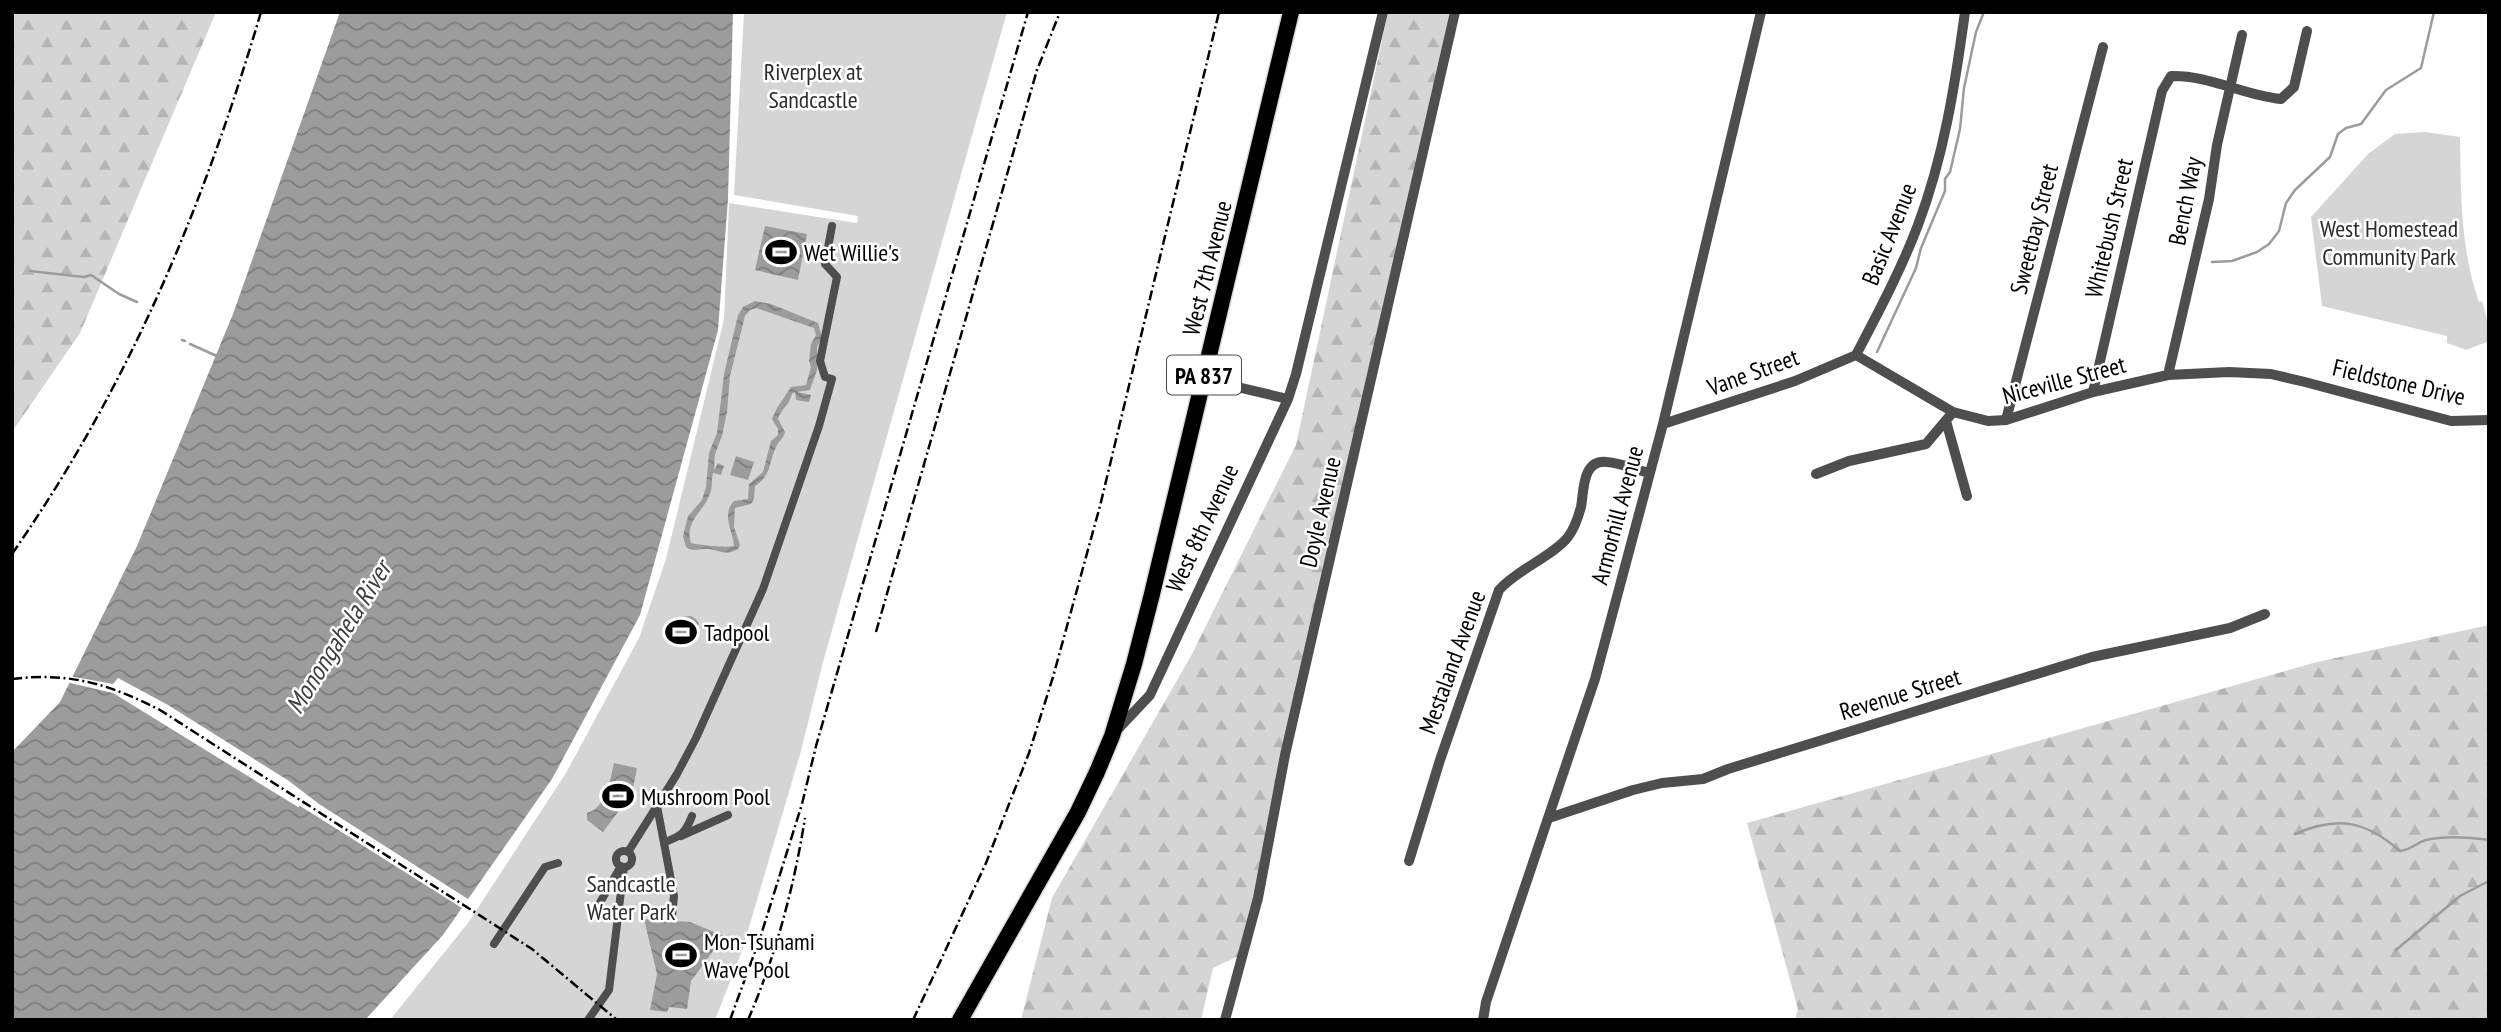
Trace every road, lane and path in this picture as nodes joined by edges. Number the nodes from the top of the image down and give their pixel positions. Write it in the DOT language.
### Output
graph roads {
  1 [pos="1292,12"];
  2 [pos="1383,12"];
  3 [pos="1455,12"];
  4 [pos="1761,12"];
  5 [pos="1965,12"];
  6 [pos="2307,31"];
  7 [pos="2242,35"];
  8 [pos="2103,47"];
  9 [pos="2230,86"];
  10 [pos="832,226"];
  11 [pos="1856,355"];
  12 [pos="2168,375"];
  13 [pos="1203,379"];
  14 [pos="2300,381"];
  15 [pos="2093,392"];
  16 [pos="1287,399"];
  17 [pos="1953,412"];
  18 [pos="2006,420"];
  19 [pos="2489,420"];
  20 [pos="1946,421"];
  21 [pos="1663,424"];
  22 [pos="1650,473"];
  23 [pos="1816,474"];
  24 [pos="1967,496"];
  25 [pos="2265,614"];
  26 [pos="1112,736"];
  27 [pos="657,806"];
  28 [pos="692,816"];
  29 [pos="728,816"];
  30 [pos="1549,818"];
  31 [pos="681,836"];
  32 [pos="664,842"];
  33 [pos="1409,861"];
  34 [pos="558,863"];
  35 [pos="622,867"];
  36 [pos="603,898"];
  37 [pos="621,901"];
  38 [pos="594,913"];
  39 [pos="672,916"];
  40 [pos="494,944"];
  41 [pos="588,1020"];
  42 [pos="960,1020"];
  43 [pos="1225,1020"];
  44 [pos="1483,1020"];
  1 -- 13 [label="main road, West 7th Avenue / PA 837"];
  2 -- 16 [label="street, West 8th Avenue"];
  3 -- 43 [label="street, Doyle Avenue"];
  4 -- 21 [label="street, Armorhill Avenue"];
  5 -- 11 [label="street, Basic Avenue"];
  6 -- 9 [label="street"];
  7 -- 9 [label="street, Bench Way"];
  8 -- 18 [label="street, Sweetbay Street"];
  9 -- 12 [label="street, Bench Way"];
  9 -- 15 [label="street, Whitebush Street"];
  10 -- 27 [label="street"];
  11 -- 17 [label="street"];
  11 -- 21 [label="street, Vane Street"];
  12 -- 14 [label="street, Niceville Street"];
  12 -- 15 [label="street, Niceville Street"];
  13 -- 16 [label="street"];
  13 -- 26 [label="main road, West 7th Avenue / PA 837"];
  14 -- 19 [label="street, Fieldstone Drive"];
  15 -- 18 [label="street, Niceville Street"];
  16 -- 26 [label="street, West 8th Avenue"];
  17 -- 18 [label="street, Niceville Street"];
  17 -- 20 [label="street"];
  20 -- 23 [label="street"];
  20 -- 24 [label="street"];
  21 -- 22 [label="street, Armorhill Avenue"];
  22 -- 30 [label="street, Armorhill Avenue"];
  22 -- 33 [label="street, Mestaland Avenue"];
  25 -- 30 [label="street, Revenue Street"];
  26 -- 42 [label="main road, West 8th Avenue / PA 837"];
  27 -- 32 [label="street"];
  27 -- 35 [label="street"];
  28 -- 31 [label="street"];
  29 -- 31 [label="street"];
  30 -- 44 [label="street, Armorhill Avenue"];
  31 -- 32 [label="street"];
  32 -- 39 [label="street"];
  34 -- 40 [label="street"];
  35 -- 36 [label="street"];
  35 -- 37 [label="street"];
  36 -- 37 [label="street"];
  36 -- 38 [label="street"];
  37 -- 41 [label="street"];
}
